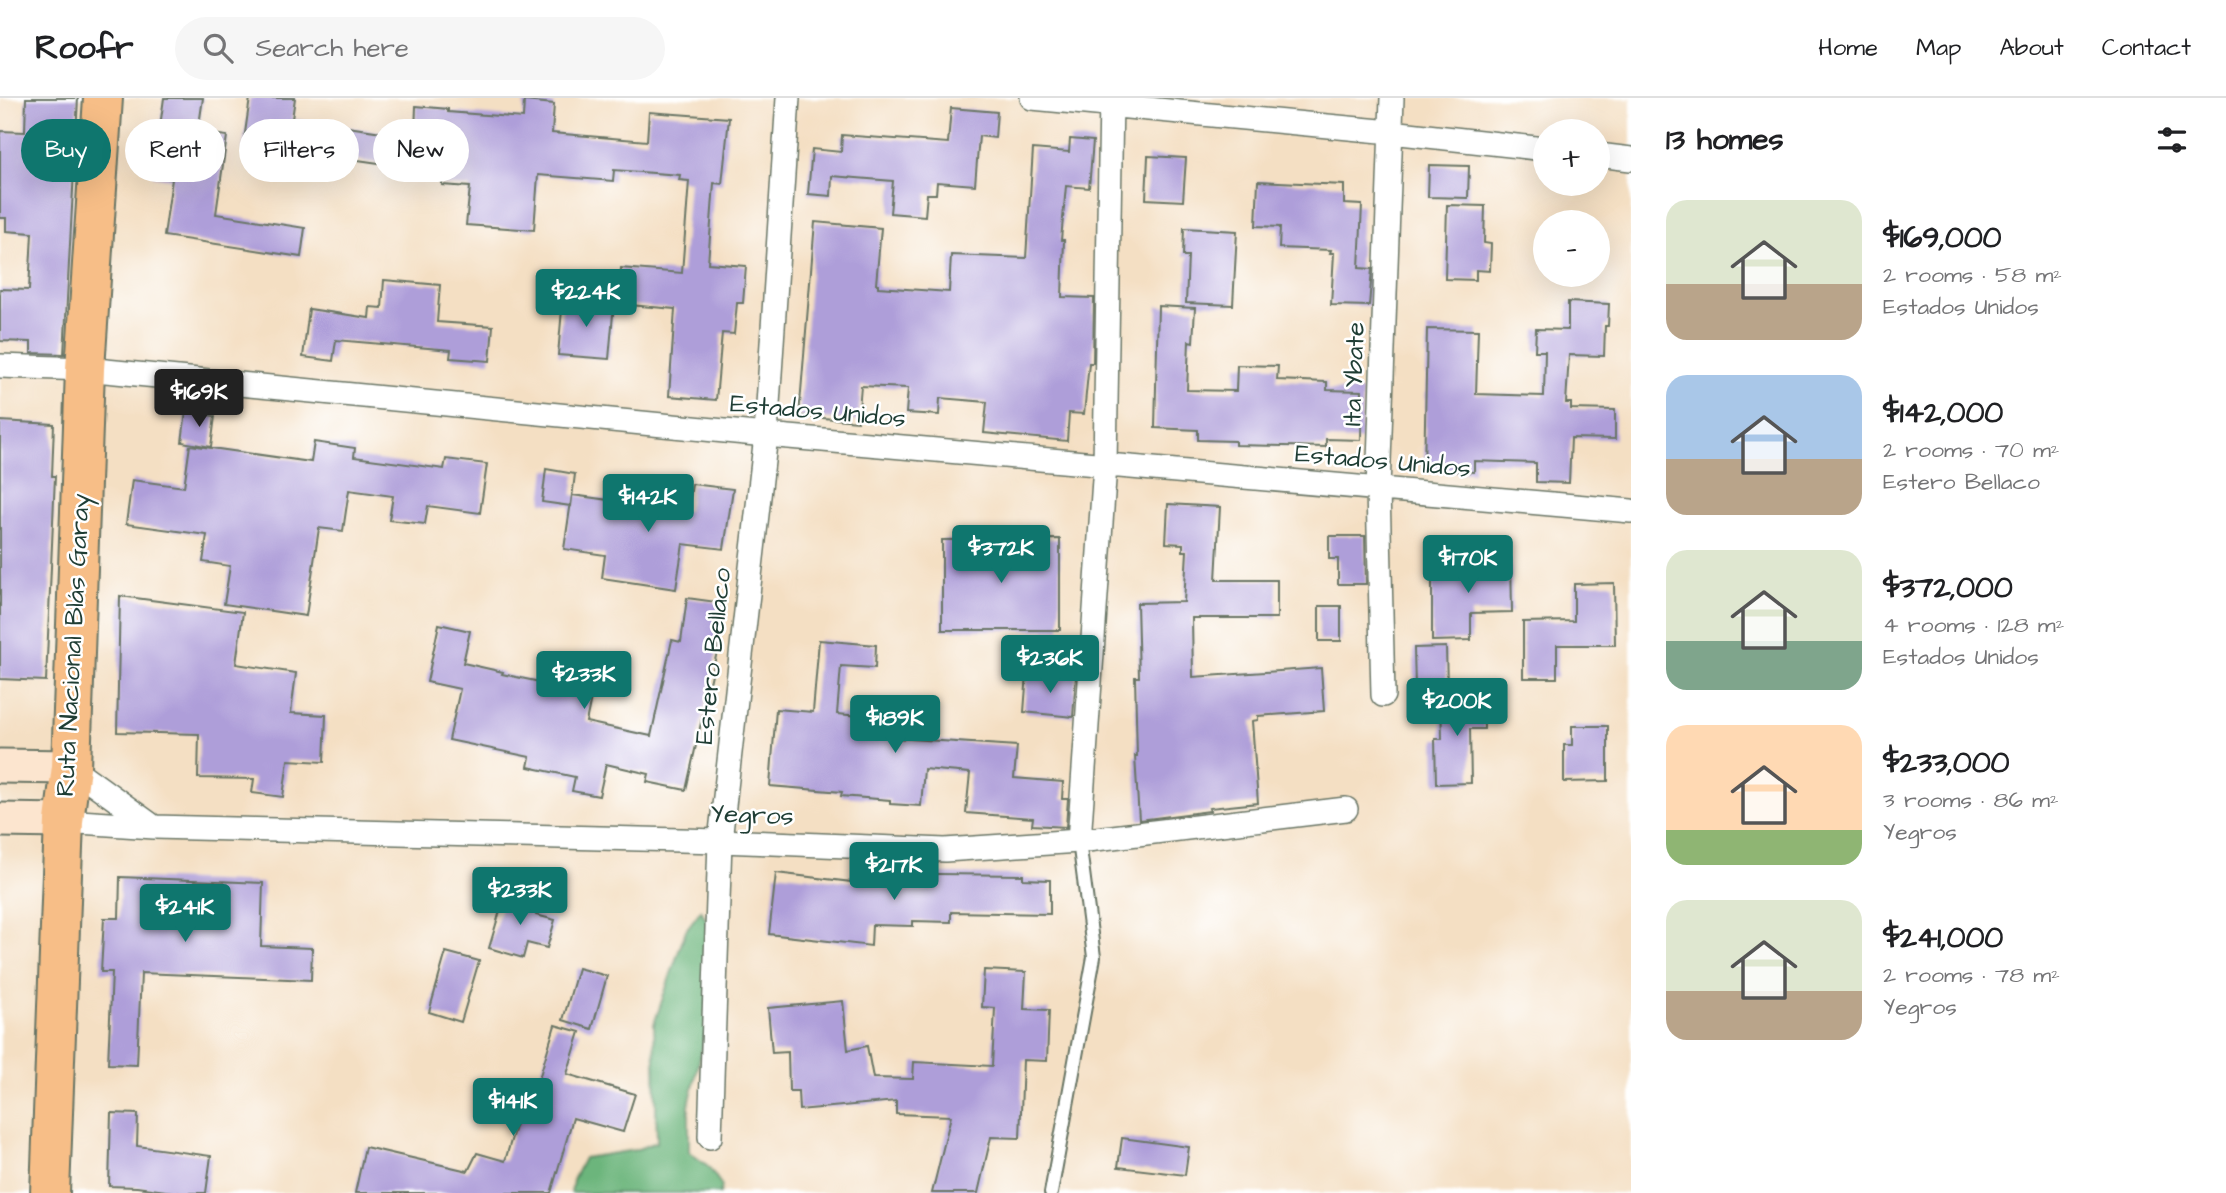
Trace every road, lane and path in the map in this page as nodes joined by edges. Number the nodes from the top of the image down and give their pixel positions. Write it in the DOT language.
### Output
graph roads {
  1 [pos="103,98"];
  2 [pos="788,98"];
  3 [pos="1032,98"];
  4 [pos="1392,98"];
  5 [pos="1111,101"];
  6 [pos="1391,132"];
  7 [pos="1533,148"];
  8 [pos="1610,156"];
  9 [pos="1631,159"];
  10 [pos="0,366"];
  11 [pos="85,369"];
  12 [pos="766,435"];
  13 [pos="1105,465"];
  14 [pos="1378,489"];
  15 [pos="1631,511"];
  16 [pos="1383,695"];
  17 [pos="0,766"];
  18 [pos="71,767"];
  19 [pos="1346,809"];
  20 [pos="0,820"];
  21 [pos="64,821"];
  22 [pos="154,827"];
  23 [pos="720,841"];
  24 [pos="1079,841"];
  25 [pos="710,1137"];
  26 [pos="50,1193"];
  27 [pos="1051,1193"];
  1 -- 11 [label="highway, Ruta Nacional Blás Garay"];
  2 -- 12 [label="street, Estero Bellaco"];
  3 -- 5 [label="street"];
  4 -- 6 [label="street, Ita Ybate"];
  5 -- 6 [label="street"];
  5 -- 13 [label="street"];
  6 -- 7 [label="street"];
  6 -- 14 [label="street, Ita Ybate"];
  8 -- 9 [label="street"];
  10 -- 11 [label="street, Estados Unidos"];
  11 -- 12 [label="street, Estados Unidos"];
  11 -- 18 [label="highway, Ruta Nacional Blás Garay"];
  12 -- 13 [label="street, Estados Unidos"];
  12 -- 23 [label="street, Estero Bellaco"];
  13 -- 14 [label="street, Estados Unidos"];
  13 -- 24 [label="street"];
  14 -- 15 [label="street, Estados Unidos"];
  14 -- 16 [label="street, Ita Ybate"];
  17 -- 18 [label="main road"];
  18 -- 21 [label="highway, Ruta Nacional Blás Garay"];
  18 -- 22 [label="street"];
  19 -- 24 [label="street, Yegros"];
  20 -- 21 [label="main road"];
  21 -- 22 [label="street, Yegros"];
  21 -- 26 [label="highway, Ruta Nacional Blás Garay"];
  22 -- 23 [label="street, Yegros"];
  23 -- 24 [label="street, Yegros"];
  23 -- 25 [label="street, Estero Bellaco"];
  24 -- 27 [label="lane"];
}
